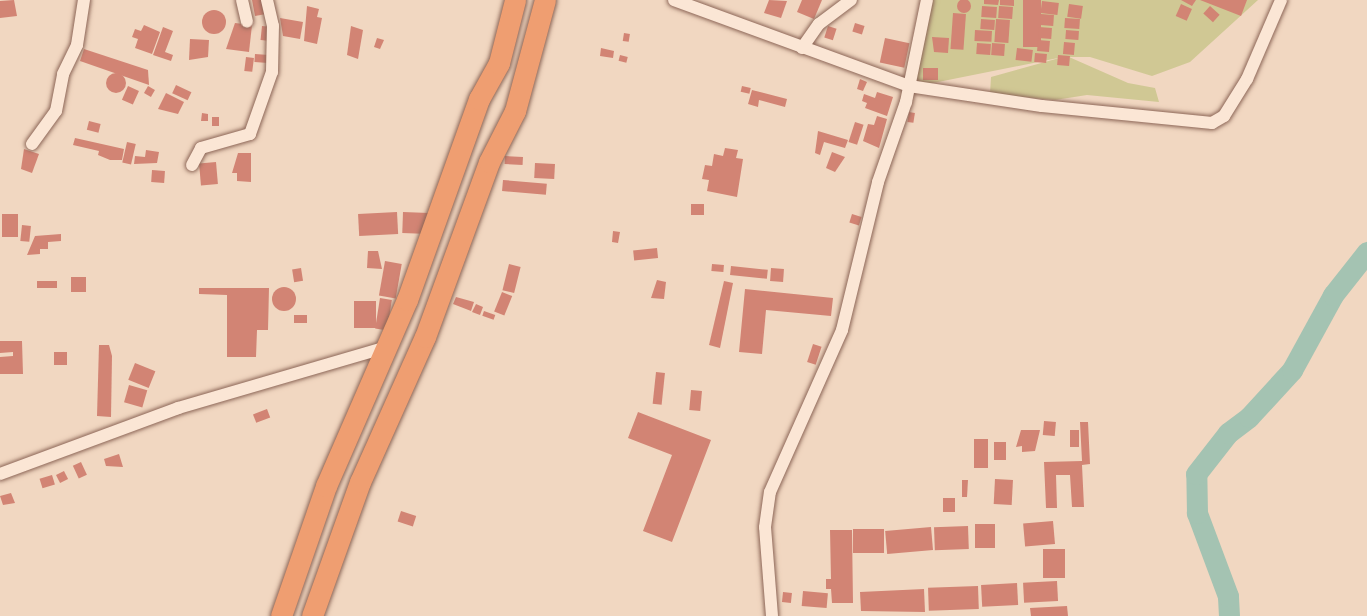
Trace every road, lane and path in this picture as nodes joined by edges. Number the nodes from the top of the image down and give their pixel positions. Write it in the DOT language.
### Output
graph roads {
  1 [pos="84,0"];
  2 [pos="242,0"];
  3 [pos="267,0"];
  4 [pos="515,0"];
  5 [pos="545,0"];
  6 [pos="674,0"];
  7 [pos="851,0"];
  8 [pos="927,0"];
  9 [pos="1281,0"];
  10 [pos="247,21"];
  11 [pos="802,48"];
  12 [pos="909,86"];
  13 [pos="32,144"];
  14 [pos="192,165"];
  15 [pos="412,287"];
  16 [pos="439,299"];
  17 [pos="386,347"];
  18 [pos="0,474"];
  19 [pos="281,616"];
  20 [pos="312,616"];
  21 [pos="772,616"];
  1 -- 13 [label="street"];
  2 -- 10 [label="street"];
  3 -- 14 [label="street"];
  4 -- 15 [label="highway"];
  5 -- 16 [label="highway"];
  6 -- 11 [label="street"];
  7 -- 11 [label="street"];
  8 -- 12 [label="street"];
  9 -- 12 [label="street"];
  11 -- 12 [label="street"];
  12 -- 21 [label="street"];
  15 -- 16 [label="highway"];
  15 -- 17 [label="highway"];
  16 -- 20 [label="highway"];
  17 -- 18 [label="street"];
  17 -- 19 [label="highway"];
}
